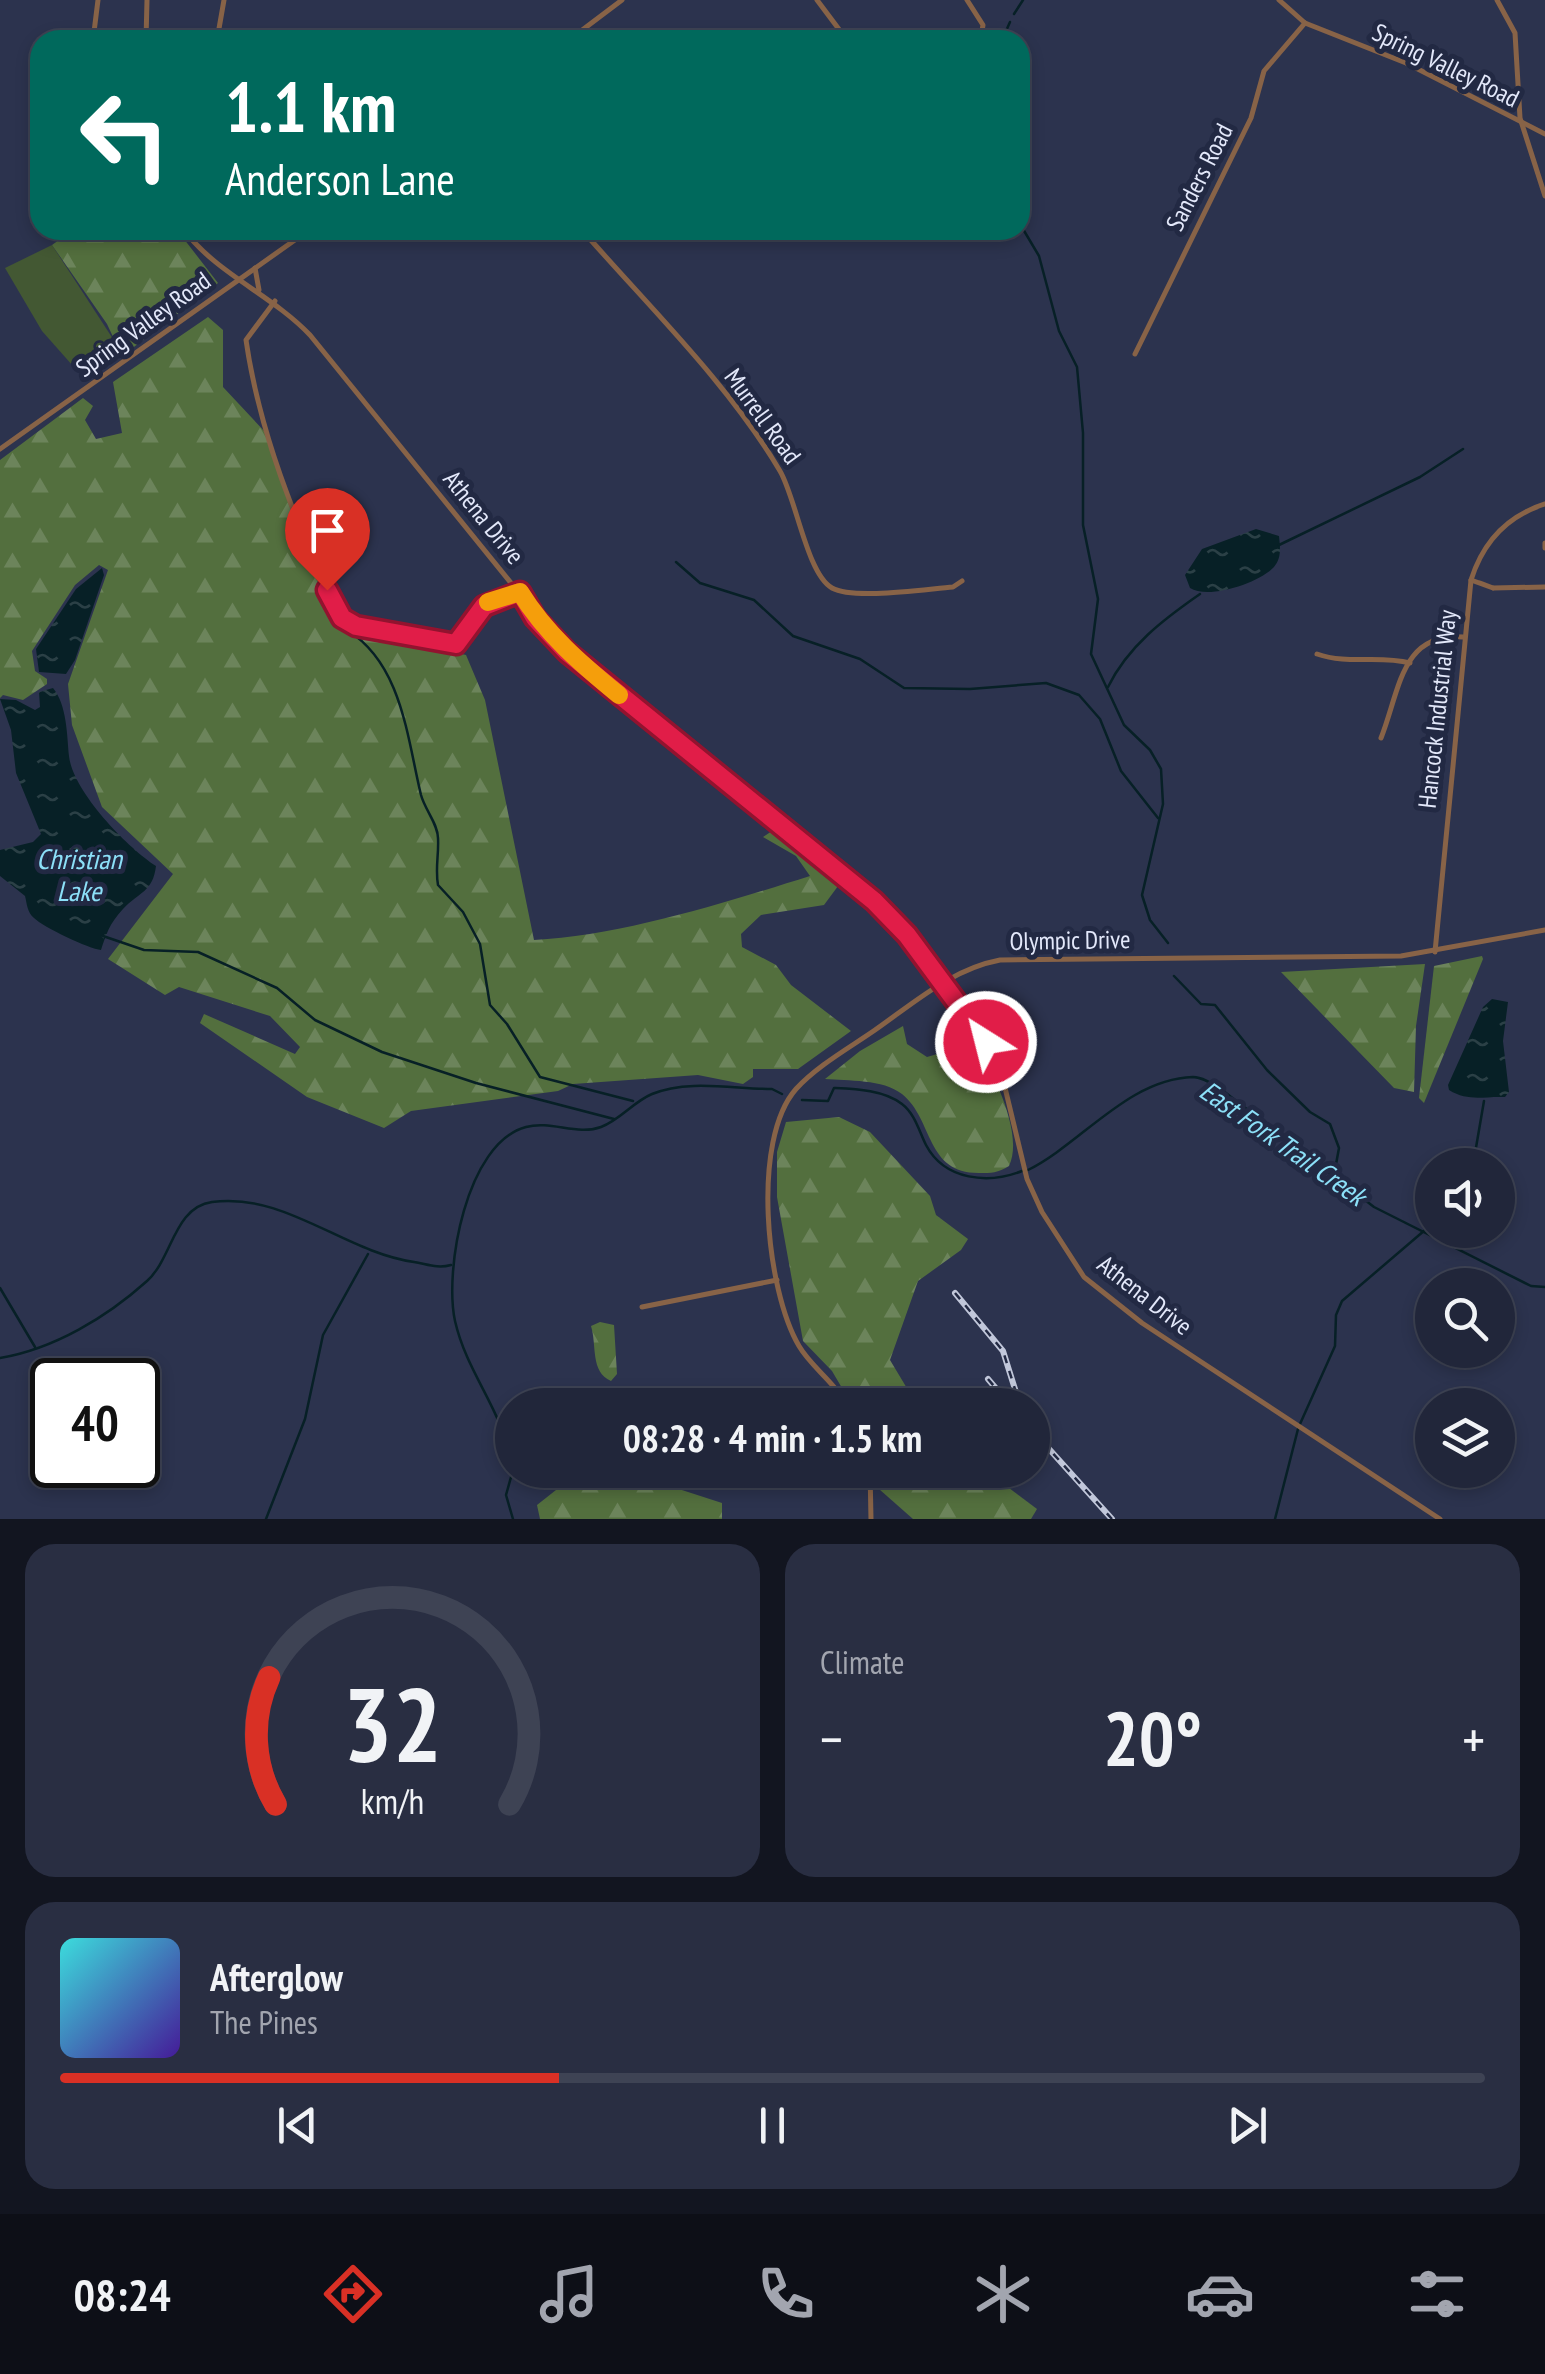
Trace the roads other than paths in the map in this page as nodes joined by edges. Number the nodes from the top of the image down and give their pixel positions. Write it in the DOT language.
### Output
graph roads {
  1 [pos="98,0"];
  2 [pos="147,0"];
  3 [pos="224,0"];
  4 [pos="622,0"];
  5 [pos="817,0"];
  6 [pos="968,0"];
  7 [pos="1279,0"];
  8 [pos="1497,0"];
  9 [pos="1305,23"];
  10 [pos="94,30"];
  11 [pos="146,30"];
  12 [pos="219,30"];
  13 [pos="582,30"];
  14 [pos="840,30"];
  15 [pos="982,30"];
  16 [pos="1520,108"];
  17 [pos="1506,117"];
  18 [pos="1522,124"];
  19 [pos="1545,134"];
  20 [pos="1545,196"];
  21 [pos="195,240"];
  22 [pos="295,240"];
  23 [pos="591,240"];
  24 [pos="255,268"];
  25 [pos="227,270"];
  26 [pos="240,278"];
  27 [pos="224,290"];
  28 [pos="260,292"];
  29 [pos="275,301"];
  30 [pos="1134,354"];
  31 [pos="0,448"];
  32 [pos="1545,504"];
  33 [pos="1471,580"];
  34 [pos="962,582"];
  35 [pos="1545,587"];
  36 [pos="520,592"];
  37 [pos="1463,637"];
  38 [pos="1317,654"];
  39 [pos="1410,662"];
  40 [pos="1382,738"];
  41 [pos="1545,930"];
  42 [pos="1435,952"];
  43 [pos="942,982"];
  44 [pos="777,1280"];
  45 [pos="642,1307"];
  46 [pos="837,1388"];
  47 [pos="871,1488"];
  48 [pos="872,1519"];
  49 [pos="1440,1519"];
  1 -- 10 [label="street"];
  2 -- 11 [label="street"];
  3 -- 12 [label="street"];
  4 -- 13 [label="street"];
  5 -- 14 [label="street"];
  6 -- 15 [label="street"];
  7 -- 9 [label="street, Spring Valley Road"];
  8 -- 16 [label="street"];
  9 -- 17 [label="street, Spring Valley Road"];
  9 -- 30 [label="street, Sanders Road"];
  16 -- 17 [label="street"];
  16 -- 18 [label="street"];
  17 -- 18 [label="street, Spring Valley Road"];
  18 -- 19 [label="street, Spring Valley Road"];
  18 -- 20 [label="street"];
  21 -- 25 [label="street, Athena Drive"];
  22 -- 24 [label="street, Spring Valley Road"];
  23 -- 34 [label="street, Murrell Road"];
  24 -- 26 [label="street, Spring Valley Road"];
  24 -- 28 [label="street"];
  25 -- 26 [label="street, Athena Drive"];
  25 -- 27 [label="street"];
  26 -- 27 [label="street, Spring Valley Road"];
  26 -- 28 [label="street, Athena Drive"];
  27 -- 31 [label="street, Spring Valley Road"];
  28 -- 29 [label="street, Athena Drive"];
  29 -- 36 [label="street, Athena Drive"];
  29 -- 36 [label="street"];
  32 -- 33 [label="street, Hancock Industrial Way"];
  33 -- 35 [label="street"];
  33 -- 37 [label="street, Hancock Industrial Way"];
  36 -- 43 [label="street, Athena Drive"];
  37 -- 39 [label="street"];
  37 -- 42 [label="street, Hancock Industrial Way"];
  38 -- 39 [label="street"];
  39 -- 40 [label="street"];
  41 -- 42 [label="street, Olympic Drive"];
  42 -- 43 [label="street, Olympic Drive"];
  43 -- 44 [label="street, Olympic Drive"];
  43 -- 49 [label="street, Athena Drive"];
  44 -- 45 [label="street"];
  44 -- 46 [label="street, Olympic Drive"];
  47 -- 48 [label="street"];
}
